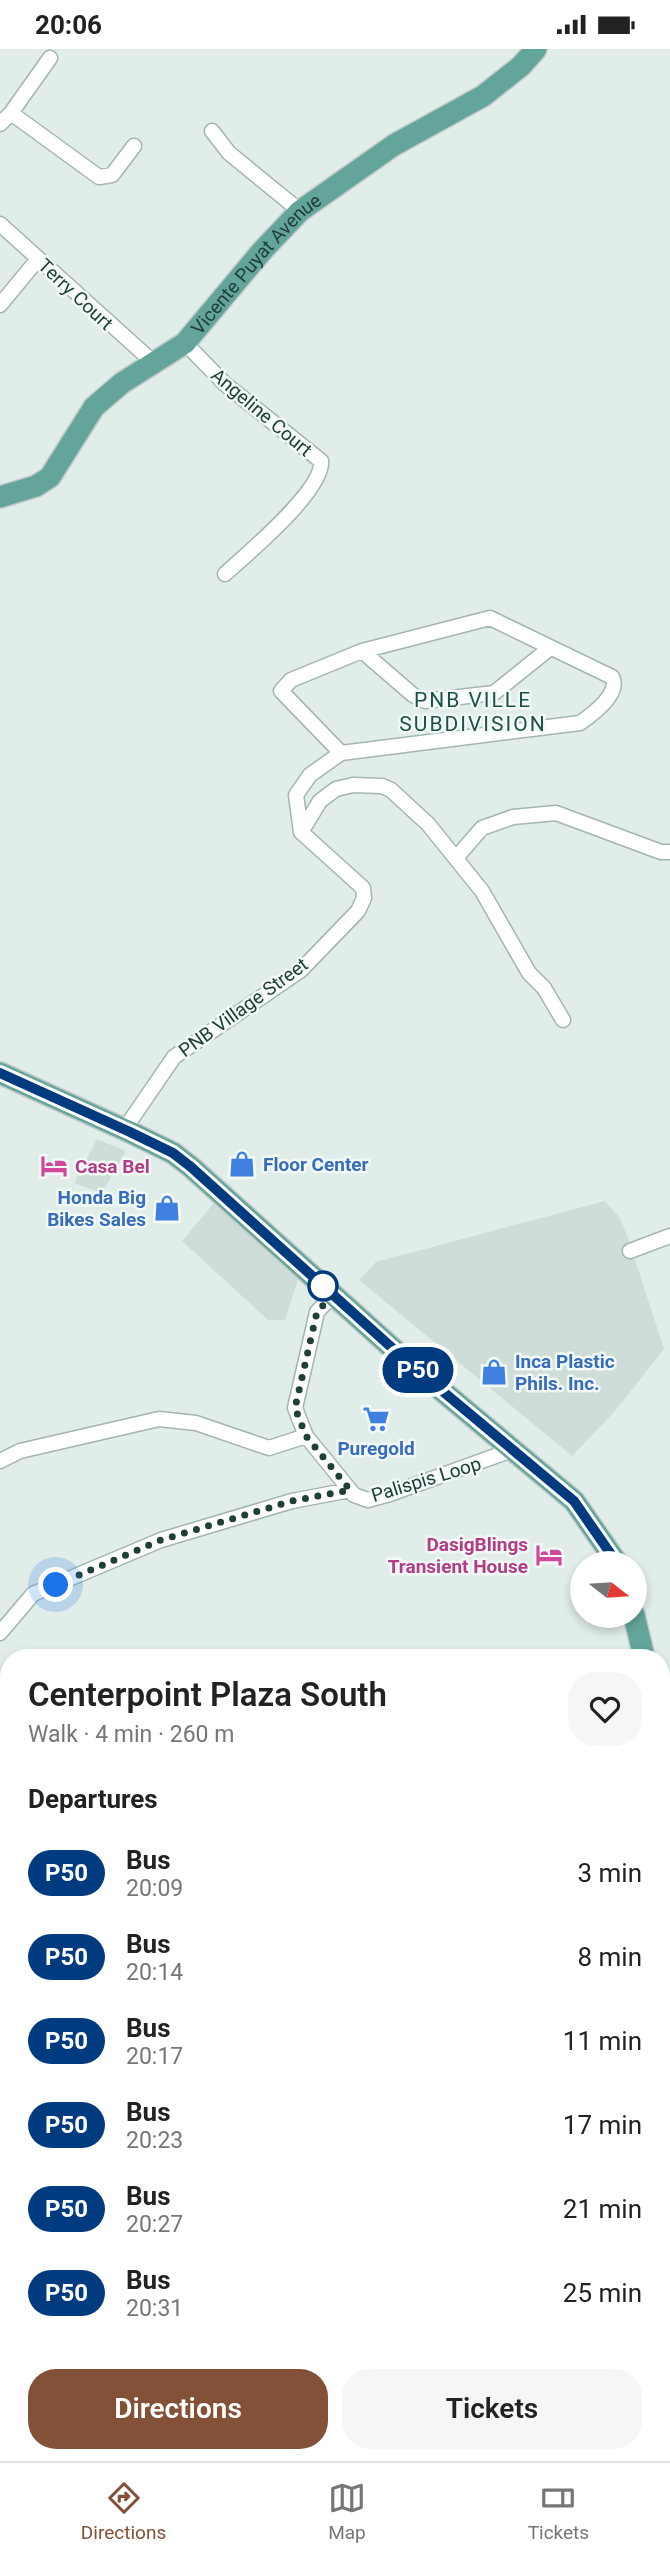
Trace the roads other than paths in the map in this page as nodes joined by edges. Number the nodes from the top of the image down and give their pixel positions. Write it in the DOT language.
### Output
graph roads {
  1 [pos="536,49"];
  2 [pos="50,58"];
  3 [pos="12,113"];
  4 [pos="0,124"];
  5 [pos="212,131"];
  6 [pos="134,146"];
  7 [pos="300,211"];
  8 [pos="0,224"];
  9 [pos="38,259"];
  10 [pos="0,305"];
  11 [pos="185,343"];
  12 [pos="154,363"];
  13 [pos="0,497"];
  14 [pos="225,574"];
  15 [pos="550,648"];
  16 [pos="362,651"];
  17 [pos="341,753"];
  18 [pos="301,832"];
  19 [pos="670,852"];
  20 [pos="456,857"];
  21 [pos="563,1020"];
  22 [pos="0,1073"];
  23 [pos="124,1130"];
  24 [pos="670,1236"];
  25 [pos="630,1251"];
  26 [pos="333,1295"];
  27 [pos="306,1436"];
  28 [pos="515,1450"];
  29 [pos="0,1461"];
  30 [pos="350,1490"];
  31 [pos="609,1551"];
  32 [pos="637,1628"];
  33 [pos="0,1633"];
  34 [pos="642,1649"];
  1 -- 7 [label="main road, Vicente Puyat Avenue"];
  2 -- 3 [label="street"];
  3 -- 4 [label="street"];
  3 -- 6 [label="street"];
  5 -- 7 [label="street"];
  7 -- 11 [label="main road, Vicente Puyat Avenue"];
  8 -- 9 [label="street, Terry Court"];
  9 -- 10 [label="street"];
  9 -- 12 [label="street, Terry Court"];
  11 -- 12 [label="main road, Vicente Puyat Avenue"];
  11 -- 14 [label="street, Angeline Court"];
  12 -- 13 [label="main road, Vicente Puyat Avenue"];
  15 -- 16 [label="street"];
  15 -- 16 [label="street"];
  15 -- 17 [label="street"];
  16 -- 17 [label="street"];
  17 -- 18 [label="street"];
  18 -- 20 [label="street"];
  18 -- 23 [label="street, PNB Village Street"];
  19 -- 20 [label="street"];
  20 -- 21 [label="street"];
  22 -- 23 [label="main road"];
  23 -- 26 [label="main road"];
  24 -- 25 [label="street"];
  26 -- 27 [label="street, Palispis Loop"];
  26 -- 28 [label="main road"];
  27 -- 29 [label="street"];
  27 -- 30 [label="street, Palispis Loop"];
  28 -- 30 [label="street, Palispis Loop"];
  28 -- 31 [label="main road"];
  30 -- 33 [label="street"];
  32 -- 34 [label="main road"];
}
